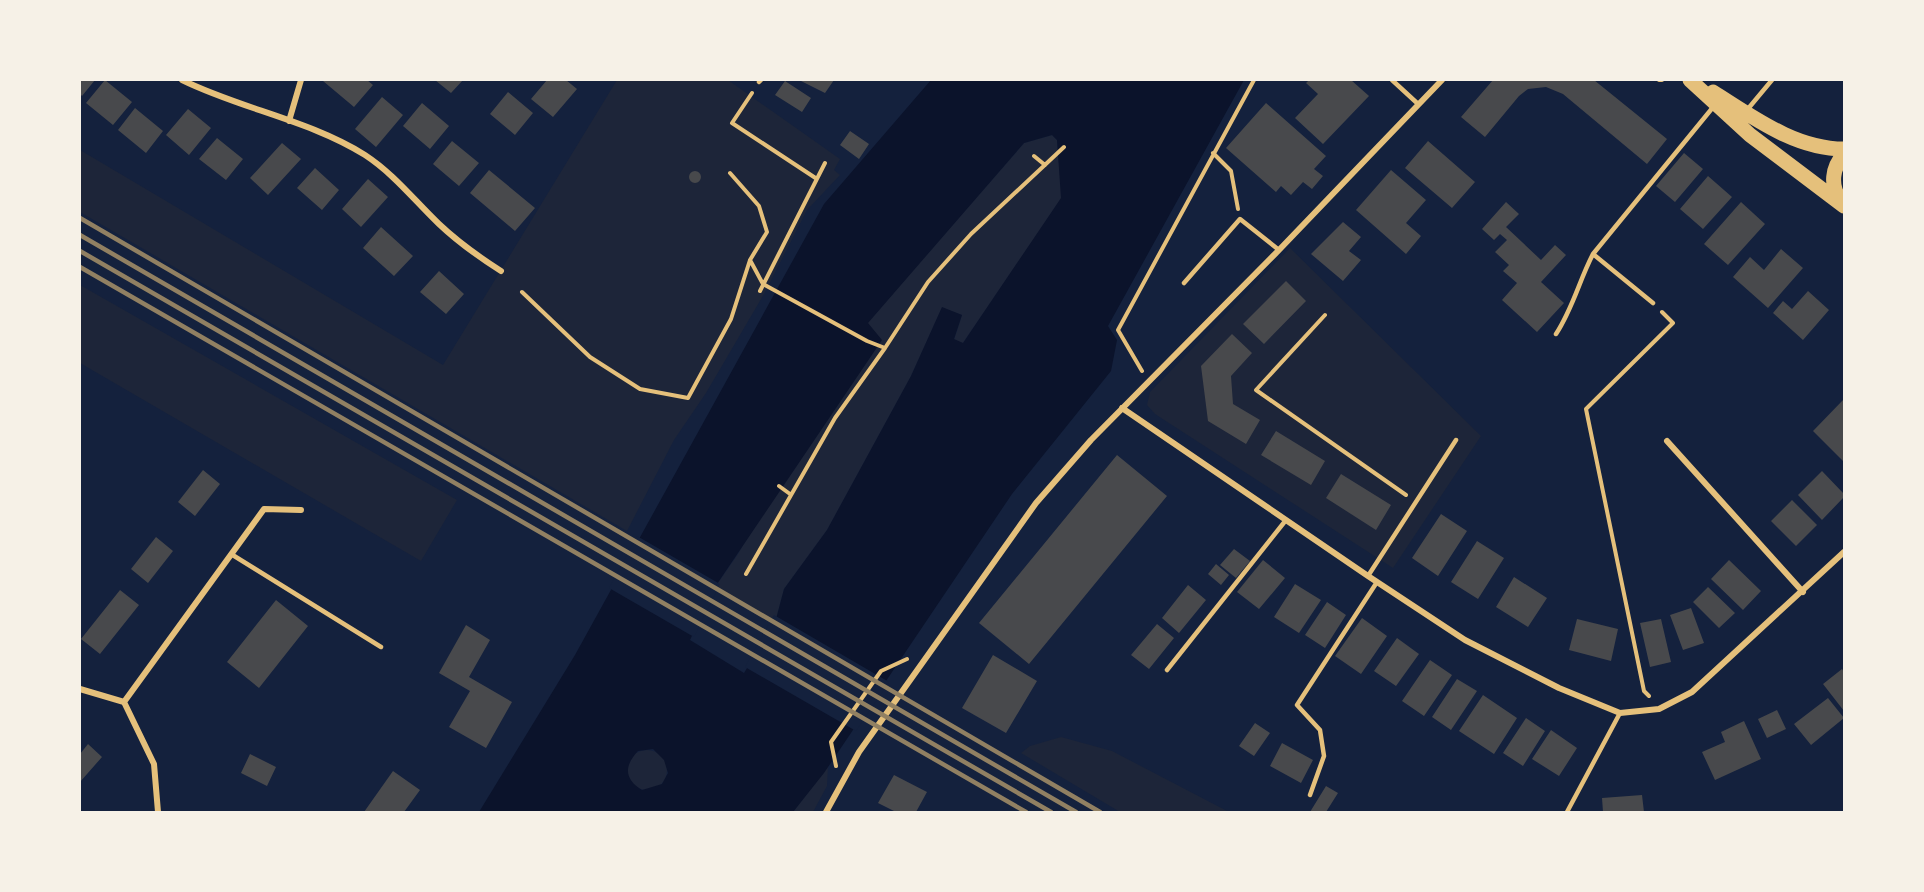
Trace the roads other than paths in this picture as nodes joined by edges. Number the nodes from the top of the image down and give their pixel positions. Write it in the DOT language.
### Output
graph roads {
  1 [pos="182,80"];
  2 [pos="302,80"];
  3 [pos="1392,80"];
  4 [pos="1442,80"];
  5 [pos="1692,80"];
  6 [pos="1772,80"];
  7 [pos="1417,103"];
  8 [pos="1716,104"];
  9 [pos="1746,112"];
  10 [pos="289,122"];
  11 [pos="1845,149"];
  12 [pos="1845,154"];
  13 [pos="1843,204"];
  14 [pos="1279,250"];
  15 [pos="1593,254"];
  16 [pos="501,271"];
  17 [pos="1184,283"];
  18 [pos="1653,303"];
  19 [pos="1556,334"];
  20 [pos="1122,408"];
  21 [pos="1456,440"];
  22 [pos="1667,441"];
  23 [pos="301,510"];
  24 [pos="1286,520"];
  25 [pos="1845,552"];
  26 [pos="231,554"];
  27 [pos="1368,576"];
  28 [pos="1377,582"];
  29 [pos="1803,592"];
  30 [pos="381,647"];
  31 [pos="1167,670"];
  32 [pos="80,689"];
  33 [pos="124,702"];
  34 [pos="1620,713"];
  35 [pos="1310,795"];
  36 [pos="158,813"];
  37 [pos="826,813"];
  38 [pos="1567,813"];
  1 -- 10 [label="street"];
  2 -- 10 [label="street"];
  3 -- 7 [label="lane"];
  4 -- 7 [label="street"];
  5 -- 8 [label="main road"];
  5 -- 9 [label="main road"];
  6 -- 9 [label="lane"];
  7 -- 14 [label="street"];
  8 -- 13 [label="main road"];
  8 -- 15 [label="lane"];
  9 -- 11 [label="main road"];
  10 -- 16 [label="street"];
  12 -- 13 [label="main road"];
  14 -- 17 [label="lane"];
  14 -- 20 [label="street"];
  15 -- 18 [label="lane"];
  15 -- 19 [label="lane"];
  20 -- 24 [label="street"];
  20 -- 37 [label="street"];
  21 -- 27 [label="lane"];
  22 -- 29 [label="street"];
  23 -- 26 [label="street"];
  24 -- 27 [label="street"];
  24 -- 31 [label="lane"];
  25 -- 29 [label="street"];
  26 -- 30 [label="lane"];
  26 -- 33 [label="street"];
  27 -- 28 [label="street"];
  28 -- 34 [label="street"];
  28 -- 35 [label="lane"];
  29 -- 34 [label="street"];
  32 -- 33 [label="street"];
  33 -- 36 [label="street"];
  34 -- 38 [label="lane"];
}
